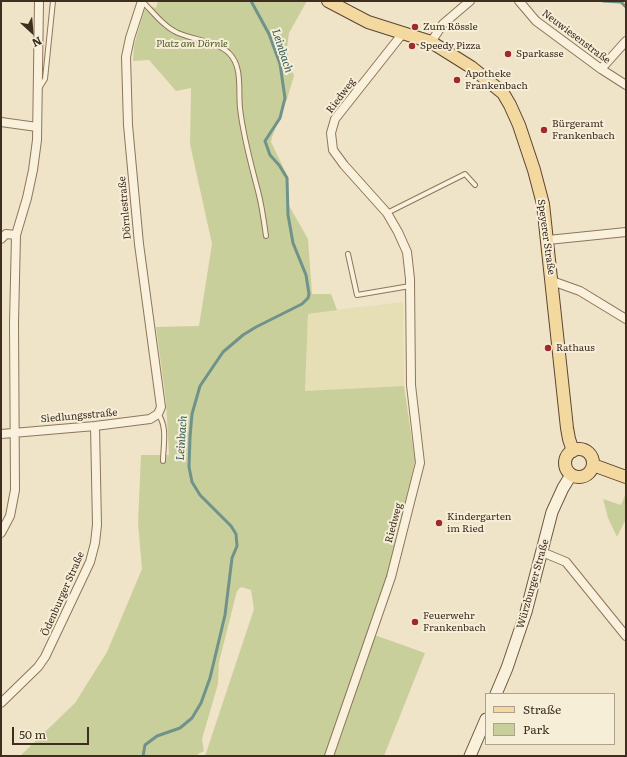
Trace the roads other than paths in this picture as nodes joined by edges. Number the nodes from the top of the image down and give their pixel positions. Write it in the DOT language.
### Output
graph roads {
  1 [pos="39,1"];
  2 [pos="52,1"];
  3 [pos="142,1"];
  4 [pos="328,1"];
  5 [pos="470,1"];
  6 [pos="519,1"];
  7 [pos="403,33"];
  8 [pos="626,41"];
  9 [pos="431,42"];
  10 [pos="601,69"];
  11 [pos="626,85"];
  12 [pos="38,91"];
  13 [pos="1,122"];
  14 [pos="37,127"];
  15 [pos="475,185"];
  16 [pos="387,213"];
  17 [pos="626,232"];
  18 [pos="16,235"];
  19 [pos="266,236"];
  20 [pos="1,239"];
  21 [pos="548,240"];
  22 [pos="348,254"];
  23 [pos="552,281"];
  24 [pos="410,286"];
  25 [pos="626,319"];
  26 [pos="158,414"];
  27 [pos="95,426"];
  28 [pos="16,432"];
  29 [pos="1,434"];
  30 [pos="573,451"];
  31 [pos="163,461"];
  32 [pos="593,465"];
  33 [pos="571,475"];
  34 [pos="626,477"];
  35 [pos="1,533"];
  36 [pos="542,552"];
  37 [pos="626,636"];
  38 [pos="496,693"];
  39 [pos="1,703"];
  40 [pos="485,721"];
  41 [pos="329,756"];
  42 [pos="470,756"];
  1 -- 12 [label="street"];
  2 -- 12 [label="lane"];
  3 -- 19 [label="lane"];
  3 -- 26 [label="street, Dörnlestraße"];
  4 -- 7 [label="main road, Speyerer Straße"];
  5 -- 9 [label="street"];
  6 -- 10 [label="street, Neuwiesenstraße"];
  7 -- 9 [label="main road, Speyerer Straße"];
  7 -- 16 [label="street, Riedweg"];
  8 -- 10 [label="street"];
  9 -- 21 [label="main road, Speyerer Straße"];
  10 -- 11 [label="street, Neuwiesenstraße"];
  12 -- 14 [label="street"];
  13 -- 14 [label="street"];
  14 -- 18 [label="street"];
  15 -- 16 [label="lane"];
  16 -- 24 [label="street, Riedweg"];
  17 -- 21 [label="street"];
  18 -- 20 [label="street"];
  18 -- 28 [label="street"];
  21 -- 23 [label="main road, Speyerer Straße"];
  22 -- 24 [label="lane"];
  23 -- 25 [label="street"];
  23 -- 30 [label="main road, Speyerer Straße"];
  24 -- 41 [label="street, Riedweg"];
  26 -- 27 [label="street, Siedlungsstraße"];
  26 -- 31 [label="lane"];
  27 -- 28 [label="street, Siedlungsstraße"];
  27 -- 39 [label="street, Ödenburger Straße"];
  28 -- 29 [label="street, Siedlungsstraße"];
  28 -- 35 [label="street"];
  30 -- 32 [label="main road"];
  30 -- 33 [label="main road"];
  32 -- 33 [label="main road"];
  32 -- 34 [label="main road"];
  33 -- 36 [label="main road, Würzburger Straße"];
  36 -- 37 [label="street"];
  36 -- 38 [label="main road, Würzburger Straße"];
  40 -- 42 [label="main road"];
}
